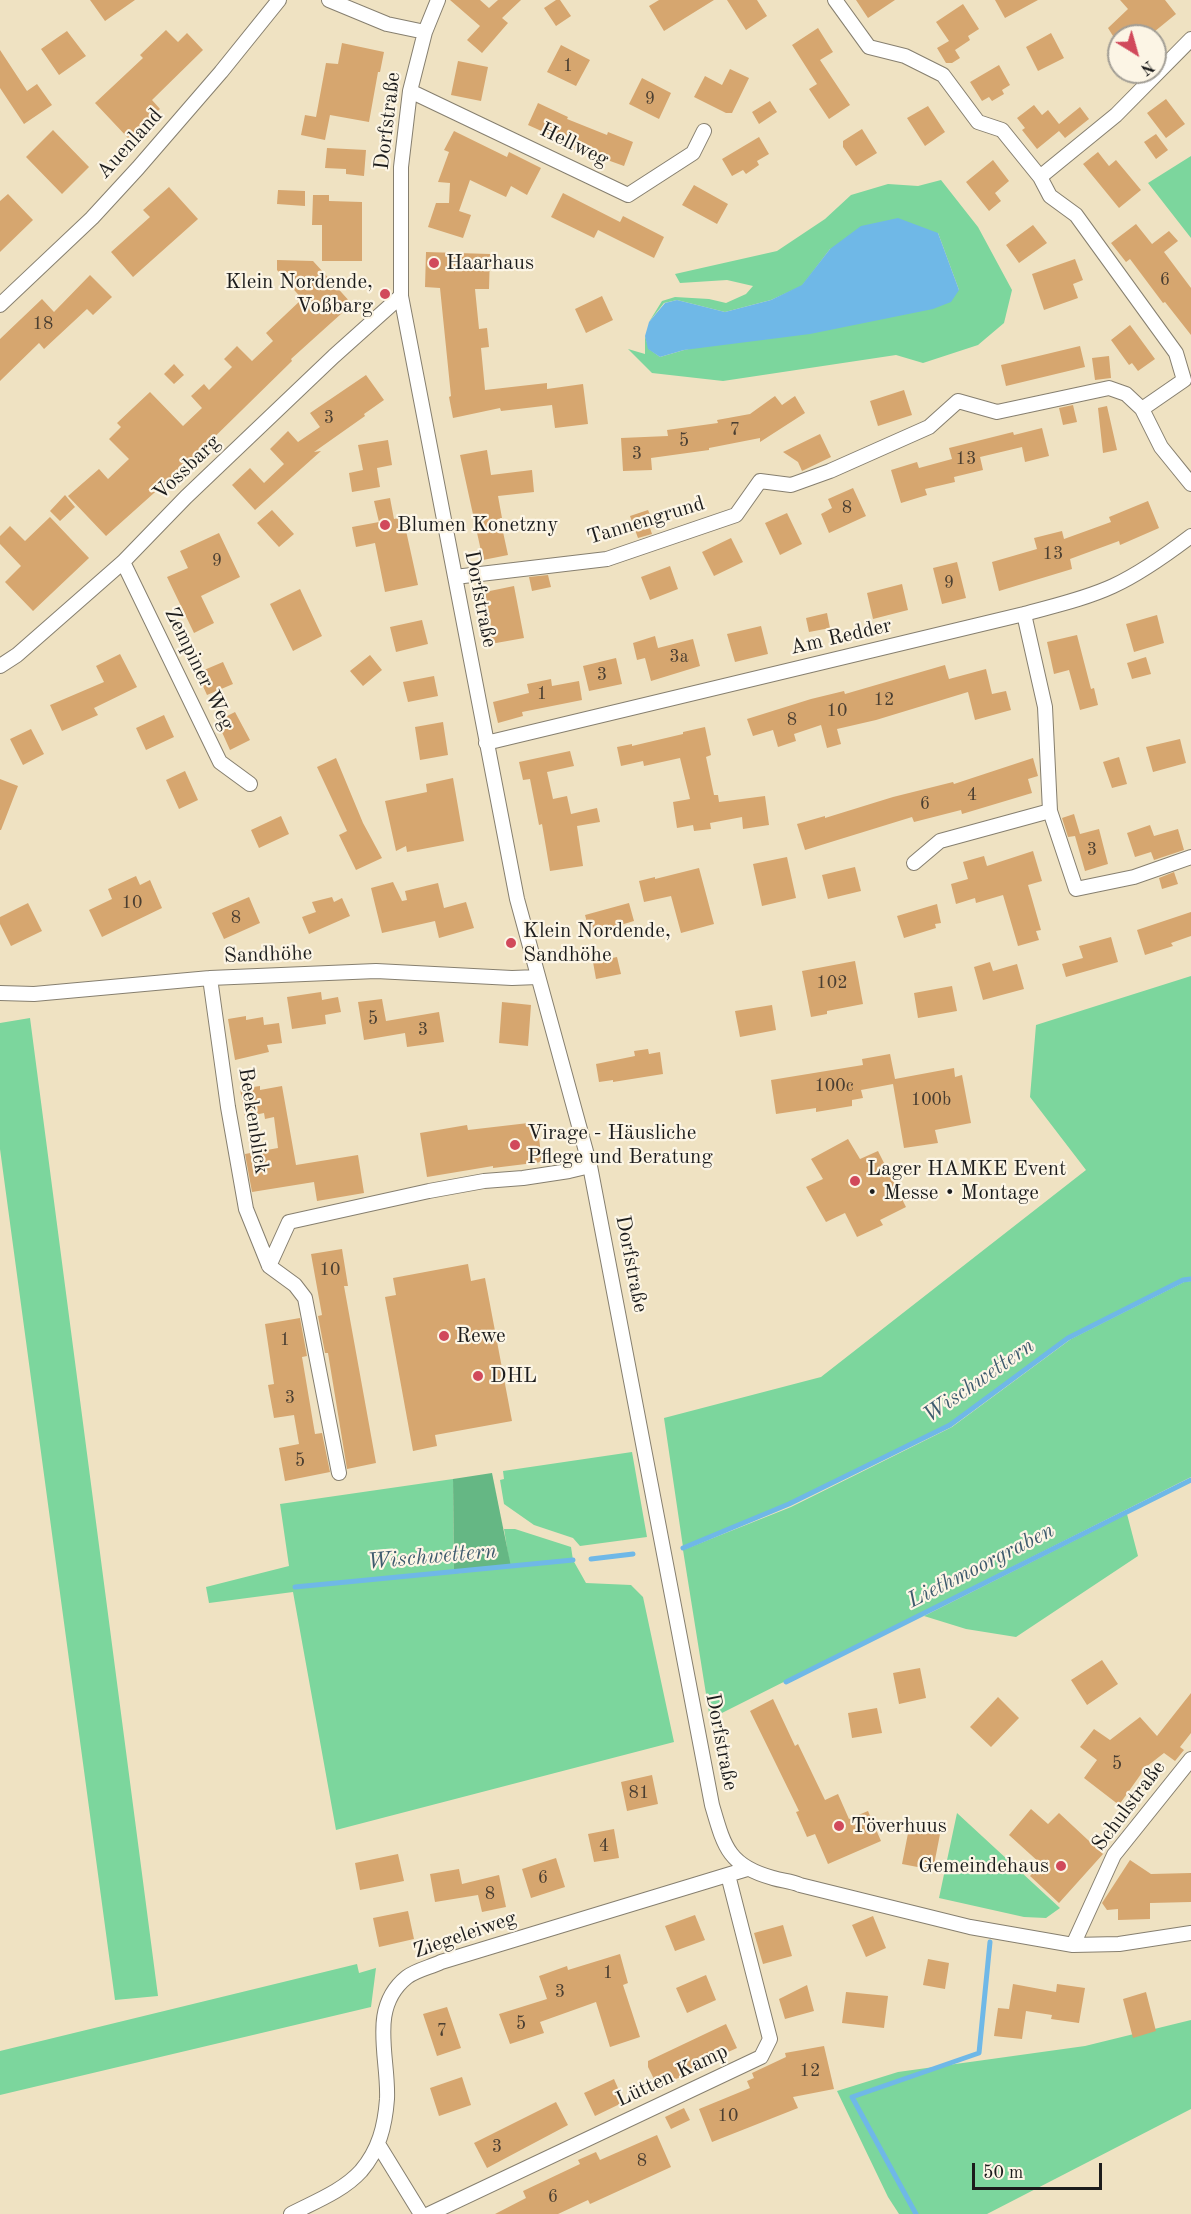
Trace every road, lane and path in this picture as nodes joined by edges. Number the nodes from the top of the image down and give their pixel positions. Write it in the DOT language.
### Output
graph roads {
  1 [pos="279,0"];
  2 [pos="329,0"];
  3 [pos="438,0"];
  4 [pos="835,0"];
  5 [pos="425,32"];
  6 [pos="1191,39"];
  7 [pos="410,91"];
  8 [pos="704,131"];
  9 [pos="1040,177"];
  10 [pos="401,296"];
  11 [pos="0,305"];
  12 [pos="1142,409"];
  13 [pos="1191,484"];
  14 [pos="1191,536"];
  15 [pos="123,562"];
  16 [pos="454,577"];
  17 [pos="1024,614"];
  18 [pos="0,666"];
  19 [pos="486,743"];
  20 [pos="250,784"];
  21 [pos="1050,811"];
  22 [pos="1191,857"];
  23 [pos="914,863"];
  24 [pos="538,977"];
  25 [pos="210,978"];
  26 [pos="0,993"];
  27 [pos="591,1166"];
  28 [pos="269,1266"];
  29 [pos="339,1473"];
  30 [pos="1191,1759"];
  31 [pos="747,1869"];
  32 [pos="728,1875"];
  33 [pos="1191,1933"];
  34 [pos="1073,1946"];
  35 [pos="378,2144"];
  36 [pos="291,2214"];
  37 [pos="421,2214"];
  38 [pos="429,2214"];
  1 -- 11 [label="street, Auenland"];
  2 -- 5 [label="street"];
  3 -- 5 [label="street, Dorfstraße"];
  4 -- 9 [label="street"];
  5 -- 7 [label="street, Dorfstraße"];
  6 -- 9 [label="street"];
  7 -- 8 [label="street, Hellweg"];
  7 -- 10 [label="street, Dorfstraße"];
  9 -- 12 [label="street"];
  10 -- 15 [label="street, Vossbarg"];
  10 -- 16 [label="street, Dorfstraße"];
  12 -- 13 [label="street"];
  12 -- 16 [label="street, Tannengrund"];
  14 -- 17 [label="street, Am Redder"];
  15 -- 18 [label="street, Vossbarg"];
  15 -- 20 [label="street, Zempiner Weg"];
  16 -- 19 [label="street, Dorfstraße"];
  17 -- 19 [label="street, Am Redder"];
  17 -- 21 [label="street"];
  19 -- 24 [label="street, Dorfstraße"];
  21 -- 22 [label="street"];
  21 -- 23 [label="street"];
  24 -- 25 [label="street, Sandhöhe"];
  24 -- 27 [label="street, Dorfstraße"];
  25 -- 26 [label="street, Sandhöhe"];
  25 -- 28 [label="street, Beekenblick"];
  27 -- 28 [label="street"];
  27 -- 31 [label="street, Dorfstraße"];
  28 -- 29 [label="street"];
  30 -- 34 [label="street, Schulstraße"];
  31 -- 32 [label="street, Ziegeleiweg"];
  31 -- 34 [label="street, Dorfstraße"];
  32 -- 35 [label="street, Ziegeleiweg"];
  32 -- 38 [label="street, Lütten Kamp"];
  33 -- 34 [label="street, Dorfstraße"];
  35 -- 36 [label="street, Ziegeleiweg"];
  35 -- 37 [label="street"];
}
